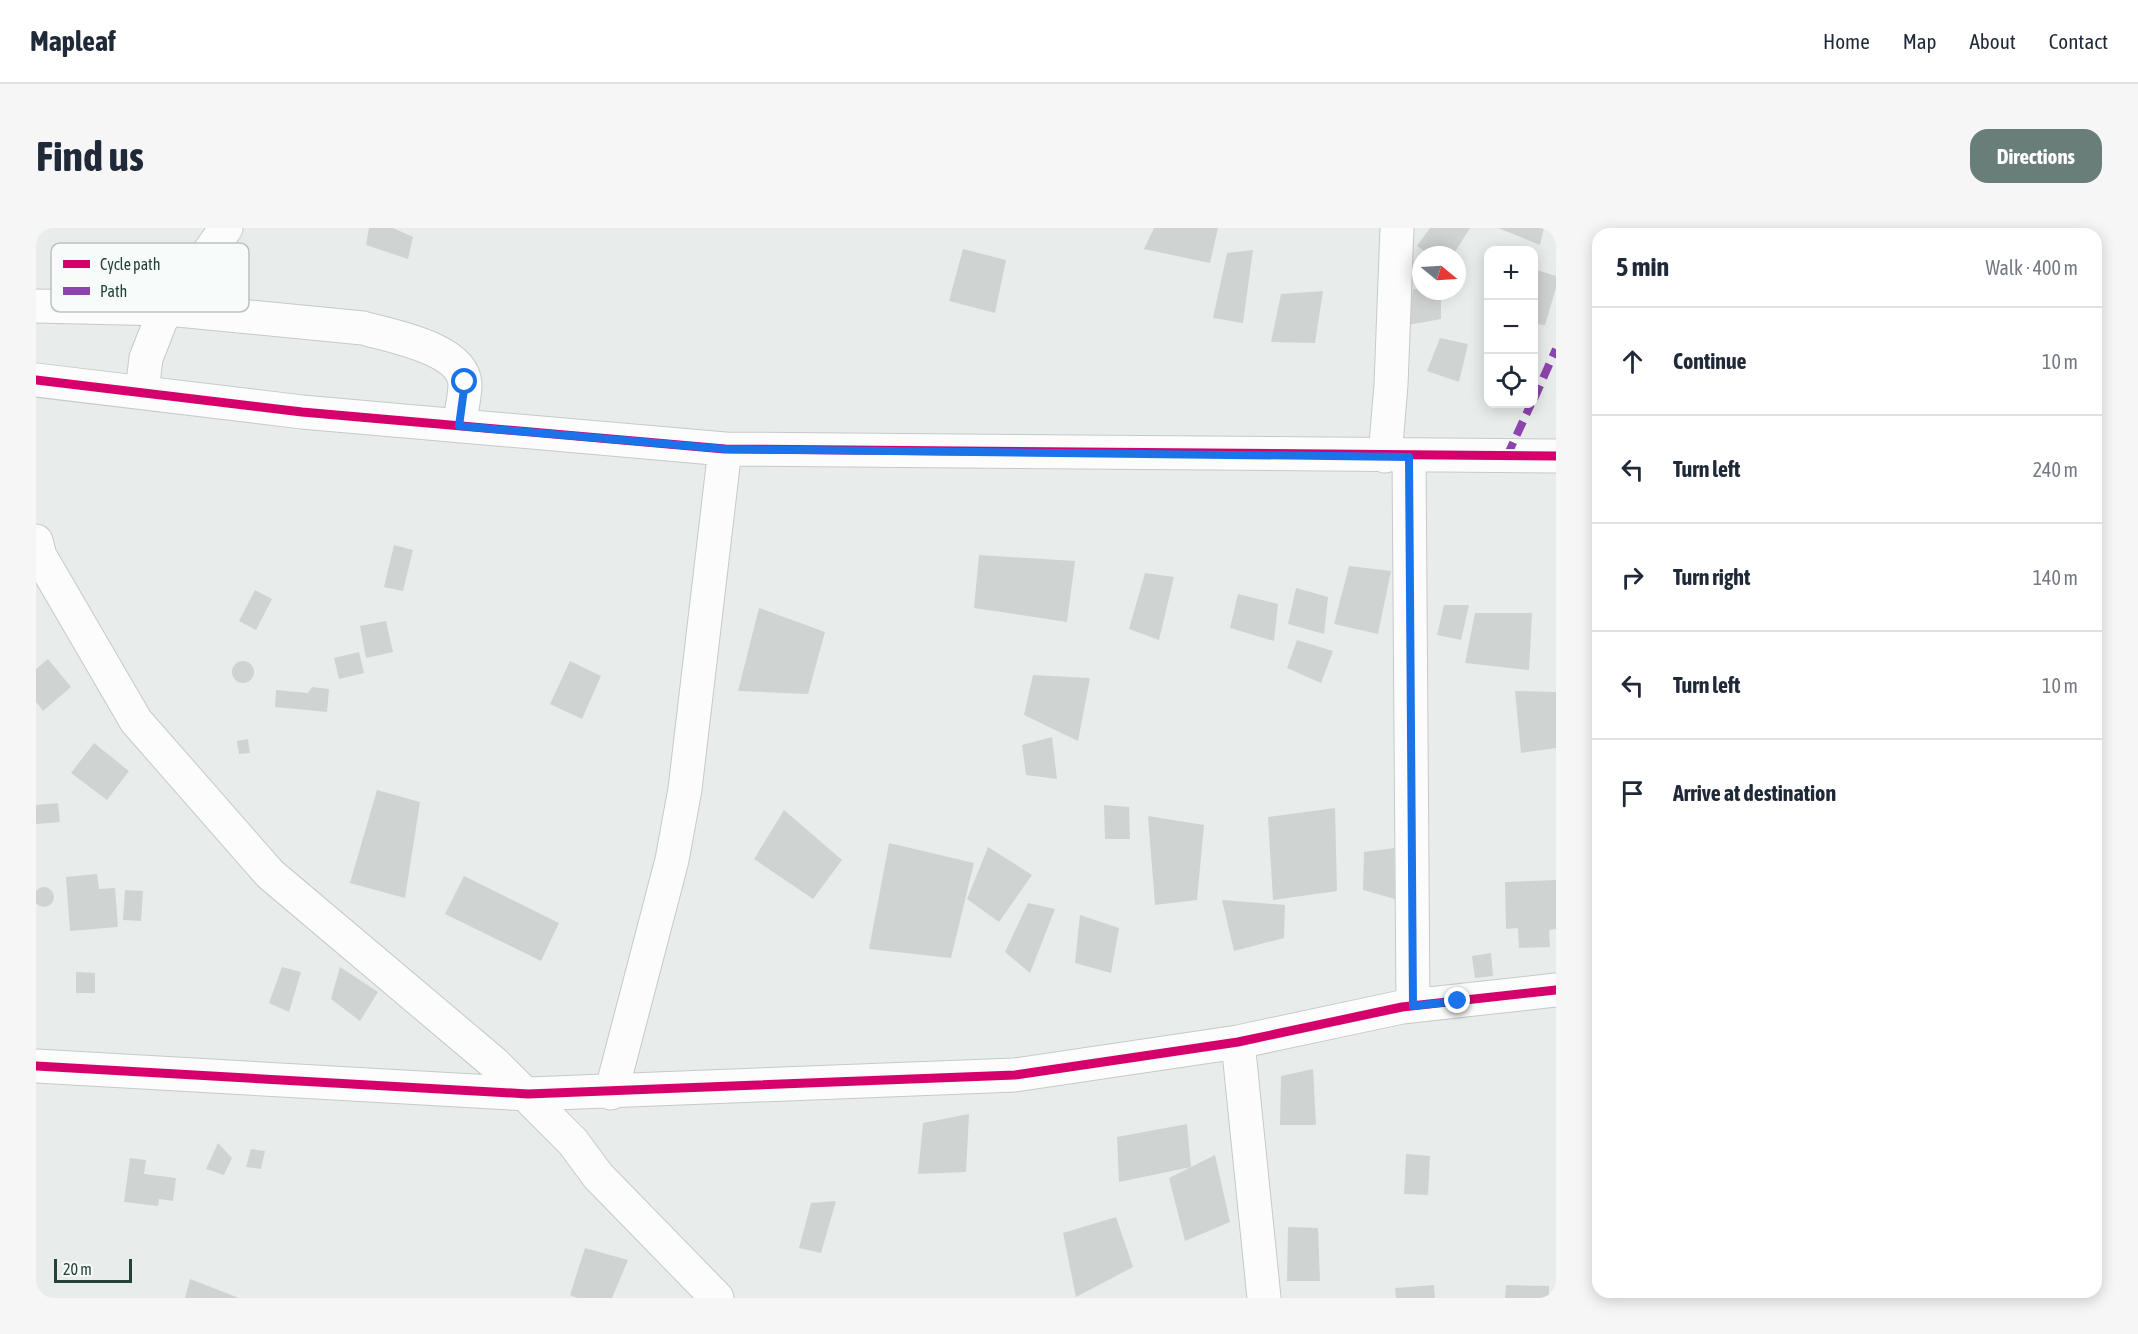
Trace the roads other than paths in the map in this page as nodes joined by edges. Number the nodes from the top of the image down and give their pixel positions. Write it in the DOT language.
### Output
graph roads {
  1 [pos="226,228"];
  2 [pos="1397,228"];
  3 [pos="215,243"];
  4 [pos="36,306"];
  5 [pos="51,306"];
  6 [pos="167,312"];
  7 [pos="199,312"];
  8 [pos="36,380"];
  9 [pos="142,392"];
  10 [pos="459,426"];
  11 [pos="725,449"];
  12 [pos="1556,456"];
  13 [pos="1397,457"];
  14 [pos="36,541"];
  15 [pos="1556,990"];
  16 [pos="1413,1006"];
  17 [pos="1238,1042"];
  18 [pos="36,1066"];
  19 [pos="610,1093"];
  20 [pos="528,1094"];
  21 [pos="717,1298"];
  22 [pos="1264,1298"];
  1 -- 3 [label="street"];
  2 -- 13 [label="street"];
  4 -- 5 [label="street"];
  6 -- 9 [label="street"];
  7 -- 10 [label="street"];
  8 -- 9 [label="street"];
  9 -- 10 [label="street"];
  10 -- 11 [label="street"];
  11 -- 13 [label="street"];
  11 -- 19 [label="street"];
  12 -- 13 [label="street"];
  13 -- 16 [label="street"];
  14 -- 20 [label="street"];
  15 -- 16 [label="street"];
  16 -- 17 [label="street"];
  17 -- 19 [label="street"];
  17 -- 22 [label="street"];
  18 -- 20 [label="street"];
  19 -- 20 [label="street"];
  20 -- 21 [label="street"];
}
